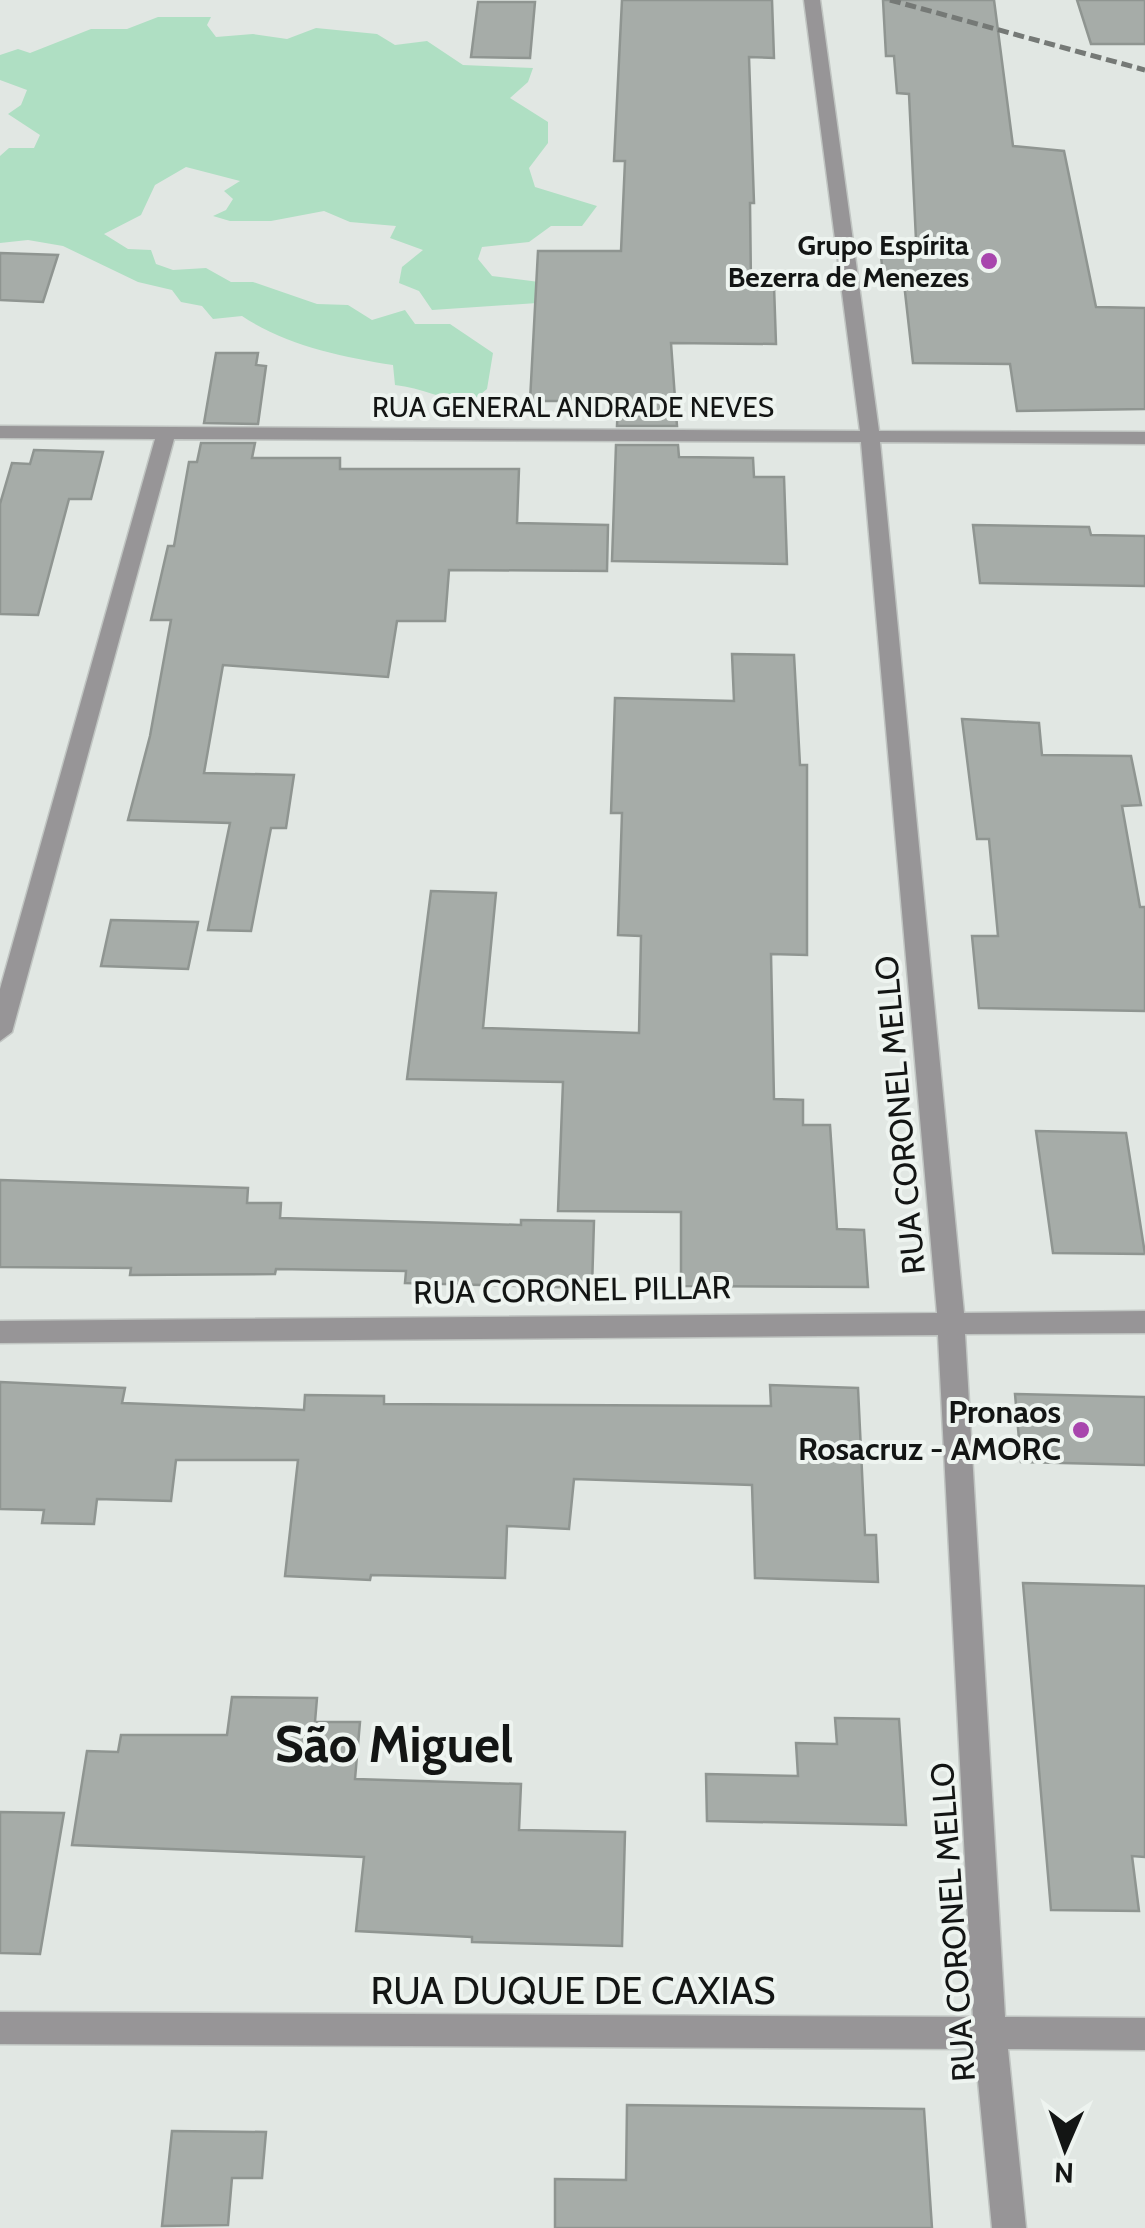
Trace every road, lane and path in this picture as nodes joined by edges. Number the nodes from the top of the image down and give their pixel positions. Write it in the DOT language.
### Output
graph roads {
  1 [pos="812,0"];
  2 [pos="0,432"];
  3 [pos="166,433"];
  4 [pos="870,436"];
  5 [pos="1145,438"];
  6 [pos="0,1032"];
  7 [pos="951,1321"];
  8 [pos="1145,1322"];
  9 [pos="0,1332"];
  10 [pos="0,2028"];
  11 [pos="990,2033"];
  12 [pos="1145,2034"];
  13 [pos="1010,2228"];
  1 -- 4 [label="street, RUA CORONEL MELLO"];
  2 -- 3 [label="street, RUA GENERAL ANDRADE NEVES"];
  3 -- 4 [label="street, RUA GENERAL ANDRADE NEVES"];
  3 -- 6 [label="street"];
  4 -- 5 [label="street, RUA GENERAL ANDRADE NEVES"];
  4 -- 7 [label="street, RUA CORONEL MELLO"];
  7 -- 8 [label="street, RUA CORONEL PILLAR"];
  7 -- 9 [label="street, RUA CORONEL PILLAR"];
  7 -- 11 [label="street, RUA CORONEL MELLO"];
  10 -- 11 [label="street, RUA DUQUE DE CAXIAS"];
  11 -- 12 [label="street, RUA DUQUE DE CAXIAS"];
  11 -- 13 [label="street, RUA CORONEL MELLO"];
}
